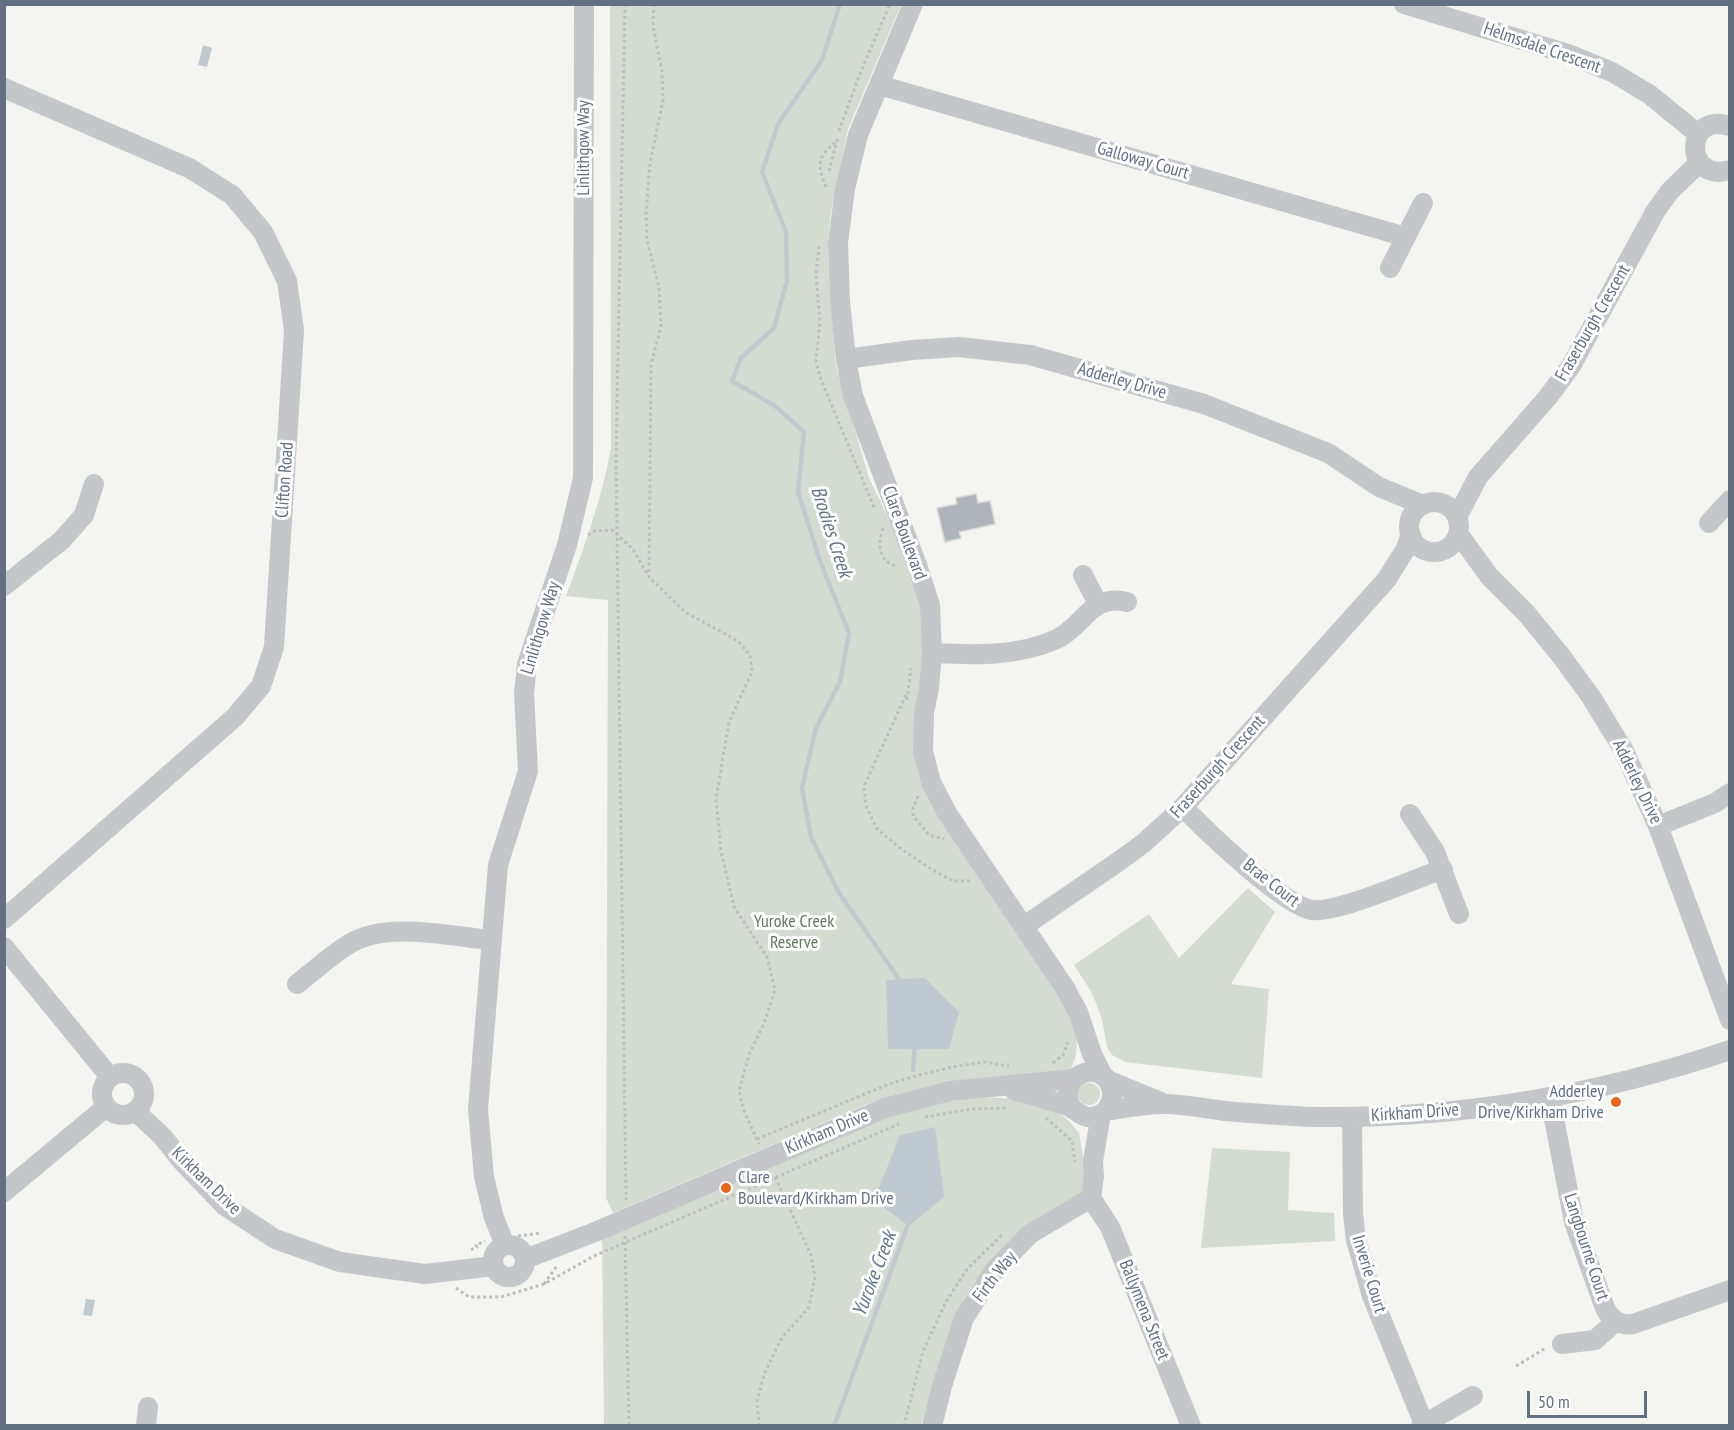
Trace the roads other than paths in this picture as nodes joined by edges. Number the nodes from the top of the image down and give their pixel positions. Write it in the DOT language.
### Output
graph roads {
  1 [pos="584,4"];
  2 [pos="913,4"];
  3 [pos="1404,4"];
  4 [pos="879,85"];
  5 [pos="4,88"];
  6 [pos="1730,126"];
  7 [pos="1698,134"];
  8 [pos="1699,163"];
  9 [pos="1730,170"];
  10 [pos="1423,203"];
  11 [pos="1406,237"];
  12 [pos="1390,268"];
  13 [pos="846,359"];
  14 [pos="1478,477"];
  15 [pos="94,484"];
  16 [pos="1379,488"];
  17 [pos="1730,500"];
  18 [pos="1432,504"];
  19 [pos="1709,523"];
  20 [pos="1458,525"];
  21 [pos="1410,529"];
  22 [pos="1437,550"];
  23 [pos="1083,575"];
  24 [pos="1489,576"];
  25 [pos="1388,579"];
  26 [pos="4,586"];
  27 [pos="1127,602"];
  28 [pos="1098,604"];
  29 [pos="932,653"];
  30 [pos="1730,793"];
  31 [pos="1183,807"];
  32 [pos="1410,814"];
  33 [pos="1658,826"];
  34 [pos="1443,869"];
  35 [pos="1460,914"];
  36 [pos="4,919"];
  37 [pos="1024,926"];
  38 [pos="490,940"];
  39 [pos="4,947"];
  40 [pos="297,984"];
  41 [pos="1730,1020"];
  42 [pos="1076,1035"];
  43 [pos="1730,1050"];
  44 [pos="110,1077"];
  45 [pos="1074,1078"];
  46 [pos="1105,1078"];
  47 [pos="1002,1088"];
  48 [pos="1550,1098"];
  49 [pos="1166,1104"];
  50 [pos="106,1107"];
  51 [pos="1074,1110"];
  52 [pos="135,1111"];
  53 [pos="1103,1113"];
  54 [pos="1352,1117"];
  55 [pos="1085,1165"];
  56 [pos="4,1192"];
  57 [pos="1091,1198"];
  58 [pos="505,1245"];
  59 [pos="525,1258"];
  60 [pos="494,1266"];
  61 [pos="1730,1290"];
  62 [pos="1616,1321"];
  63 [pos="1562,1344"];
  64 [pos="1473,1396"];
  65 [pos="932,1425"];
  66 [pos="1191,1425"];
  67 [pos="1423,1425"];
  1 -- 38 [label="street, Linlithgow Way"];
  2 -- 4 [label="street, Clare Boulevard"];
  3 -- 7 [label="street, Helmsdale Crescent"];
  4 -- 11 [label="street, Galloway Court"];
  4 -- 13 [label="street, Clare Boulevard"];
  5 -- 36 [label="street, Clifton Road"];
  6 -- 7 [label="street"];
  7 -- 8 [label="street"];
  8 -- 9 [label="street"];
  8 -- 14 [label="street, Fraserburgh Crescent"];
  10 -- 11 [label="street"];
  11 -- 12 [label="street"];
  13 -- 16 [label="street, Adderley Drive"];
  13 -- 29 [label="street, Clare Boulevard"];
  14 -- 18 [label="street, Fraserburgh Crescent"];
  14 -- 20 [label="street, Fraserburgh Crescent"];
  15 -- 26 [label="street"];
  16 -- 18 [label="street, Adderley Drive"];
  16 -- 21 [label="street, Adderley Drive"];
  17 -- 19 [label="street"];
  18 -- 20 [label="street"];
  18 -- 21 [label="street"];
  20 -- 22 [label="street"];
  20 -- 24 [label="street, Adderley Drive"];
  21 -- 22 [label="street"];
  21 -- 25 [label="street, Fraserburgh Crescent"];
  22 -- 24 [label="street, Adderley Drive"];
  22 -- 25 [label="street, Fraserburgh Crescent"];
  23 -- 28 [label="street"];
  24 -- 33 [label="street, Adderley Drive"];
  25 -- 31 [label="street, Fraserburgh Crescent"];
  27 -- 28 [label="street"];
  28 -- 29 [label="street"];
  29 -- 37 [label="street, Clare Boulevard"];
  30 -- 33 [label="street"];
  31 -- 34 [label="street, Brae Court"];
  31 -- 37 [label="street, Fraserburgh Crescent"];
  32 -- 34 [label="street"];
  33 -- 41 [label="street, Adderley Drive"];
  34 -- 35 [label="street"];
  37 -- 42 [label="street, Clare Boulevard"];
  38 -- 40 [label="street"];
  38 -- 58 [label="street, Linlithgow Way"];
  39 -- 44 [label="street"];
  42 -- 45 [label="street, Clare Boulevard"];
  42 -- 46 [label="street, Clare Boulevard"];
  43 -- 48 [label="street, Kirkham Drive"];
  44 -- 50 [label="street"];
  44 -- 52 [label="street"];
  45 -- 46 [label="street"];
  45 -- 47 [label="street, Kirkham Drive"];
  45 -- 51 [label="street"];
  46 -- 49 [label="street, Kirkham Drive"];
  46 -- 53 [label="street"];
  47 -- 51 [label="street, Kirkham Drive"];
  47 -- 59 [label="street, Kirkham Drive"];
  48 -- 54 [label="street, Kirkham Drive"];
  48 -- 62 [label="street, Langbourne Court"];
  49 -- 53 [label="street, Kirkham Drive"];
  49 -- 54 [label="street, Kirkham Drive"];
  50 -- 52 [label="street"];
  50 -- 56 [label="street"];
  51 -- 53 [label="street"];
  51 -- 55 [label="street"];
  52 -- 60 [label="street, Kirkham Drive"];
  53 -- 55 [label="street"];
  54 -- 67 [label="street, Inverie Court"];
  55 -- 57 [label="street"];
  57 -- 65 [label="street, Firth Way"];
  57 -- 66 [label="street, Ballymena Street"];
  58 -- 59 [label="street"];
  58 -- 60 [label="street"];
  59 -- 60 [label="street"];
  61 -- 62 [label="street, Langbourne Court"];
  62 -- 63 [label="street, Langbourne Court"];
  64 -- 67 [label="street, Inverie Court"];
}
